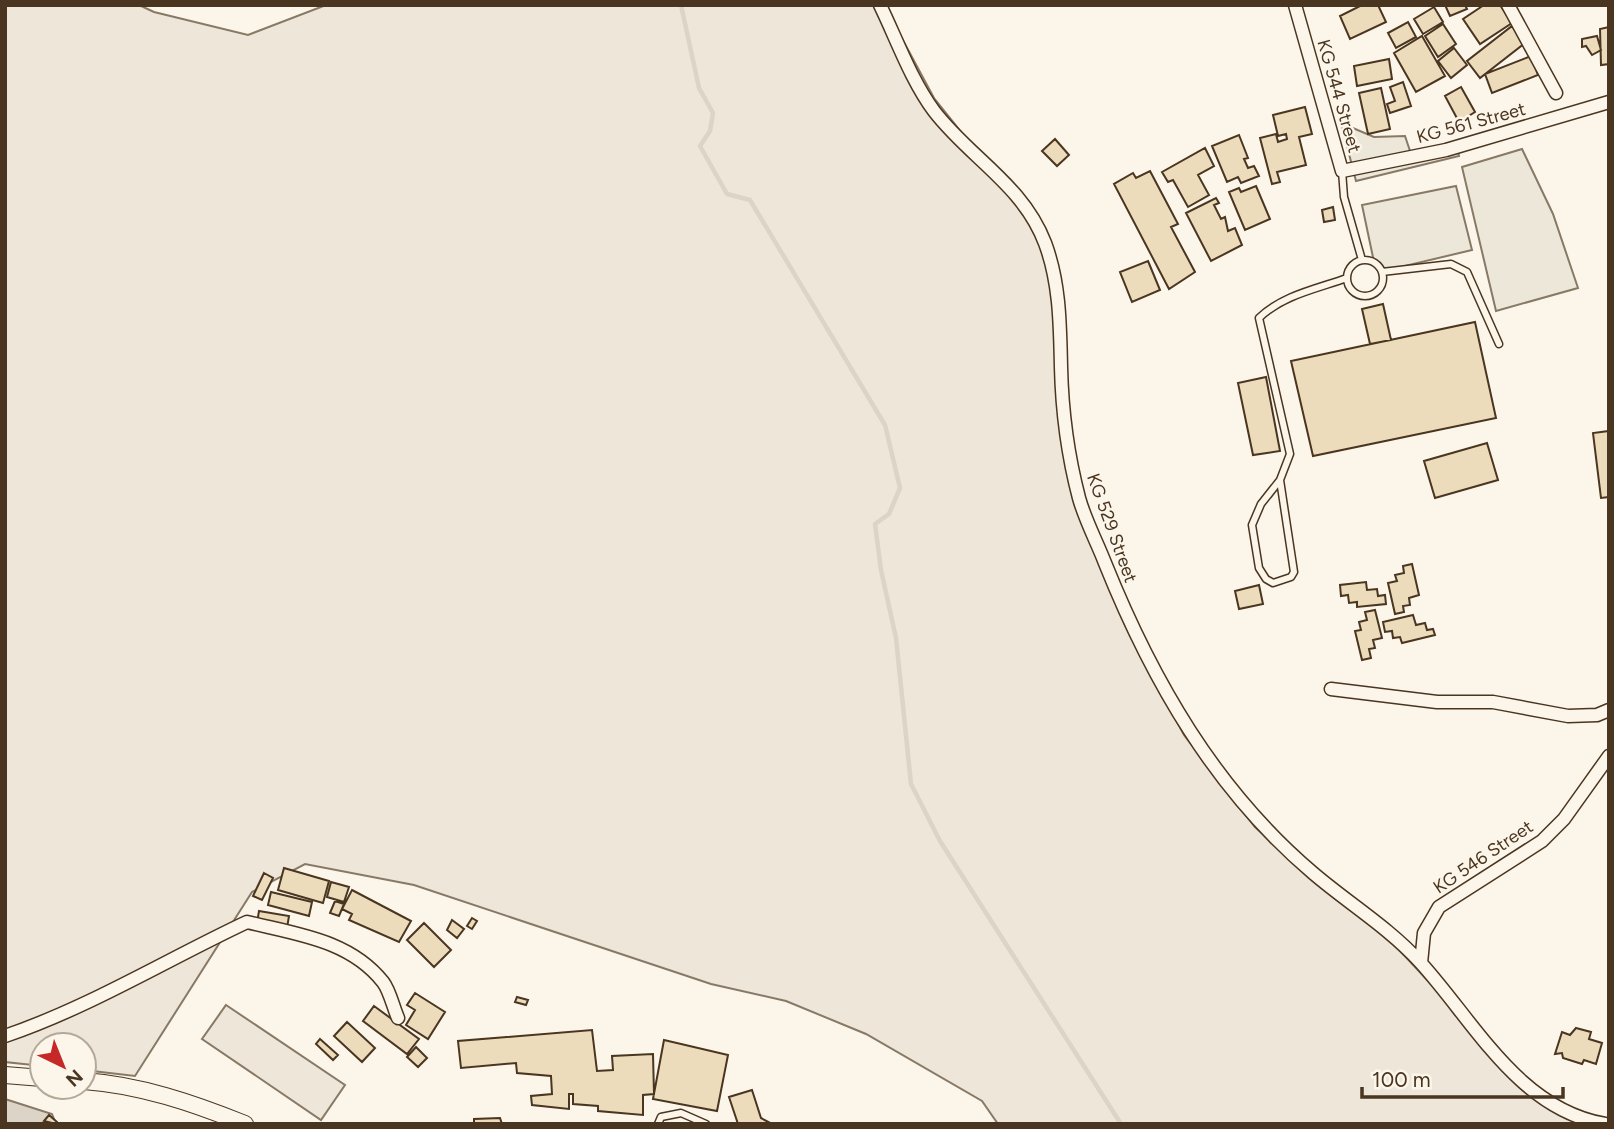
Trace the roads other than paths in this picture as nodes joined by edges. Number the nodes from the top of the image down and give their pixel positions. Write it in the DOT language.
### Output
graph roads {
  1 [pos="880,5"];
  2 [pos="1295,5"];
  3 [pos="1508,5"];
  4 [pos="1556,93"];
  5 [pos="1609,102"];
  6 [pos="1342,171"];
  7 [pos="1362,260"];
  8 [pos="1382,272"];
  9 [pos="1347,278"];
  10 [pos="1499,344"];
  11 [pos="1280,480"];
  12 [pos="1331,689"];
  13 [pos="1609,710"];
  14 [pos="1609,756"];
  15 [pos="1421,962"];
  16 [pos="398,1018"];
  17 [pos="5,1036"];
  18 [pos="5,1075"];
  19 [pos="28,1077"];
  20 [pos="98,1082"];
  21 [pos="245,1124"];
  22 [pos="658,1124"];
  23 [pos="706,1124"];
  24 [pos="1605,1124"];
  1 -- 15 [label="street, KG 529 Street"];
  2 -- 6 [label="street, KG 544 Street"];
  3 -- 4 [label="street"];
  5 -- 6 [label="street, KG 561 Street"];
  6 -- 7 [label="lane, KG 544 Street"];
  7 -- 8 [label="lane"];
  7 -- 9 [label="lane"];
  8 -- 9 [label="lane"];
  8 -- 10 [label="lane"];
  9 -- 11 [label="lane"];
  11 -- 11 [label="lane"];
  12 -- 13 [label="street"];
  14 -- 15 [label="street, KG 546 Street"];
  15 -- 24 [label="street, KG 529 Street"];
  16 -- 17 [label="street"];
  18 -- 19 [label="street"];
  20 -- 21 [label="street"];
  22 -- 23 [label="lane"];
}
